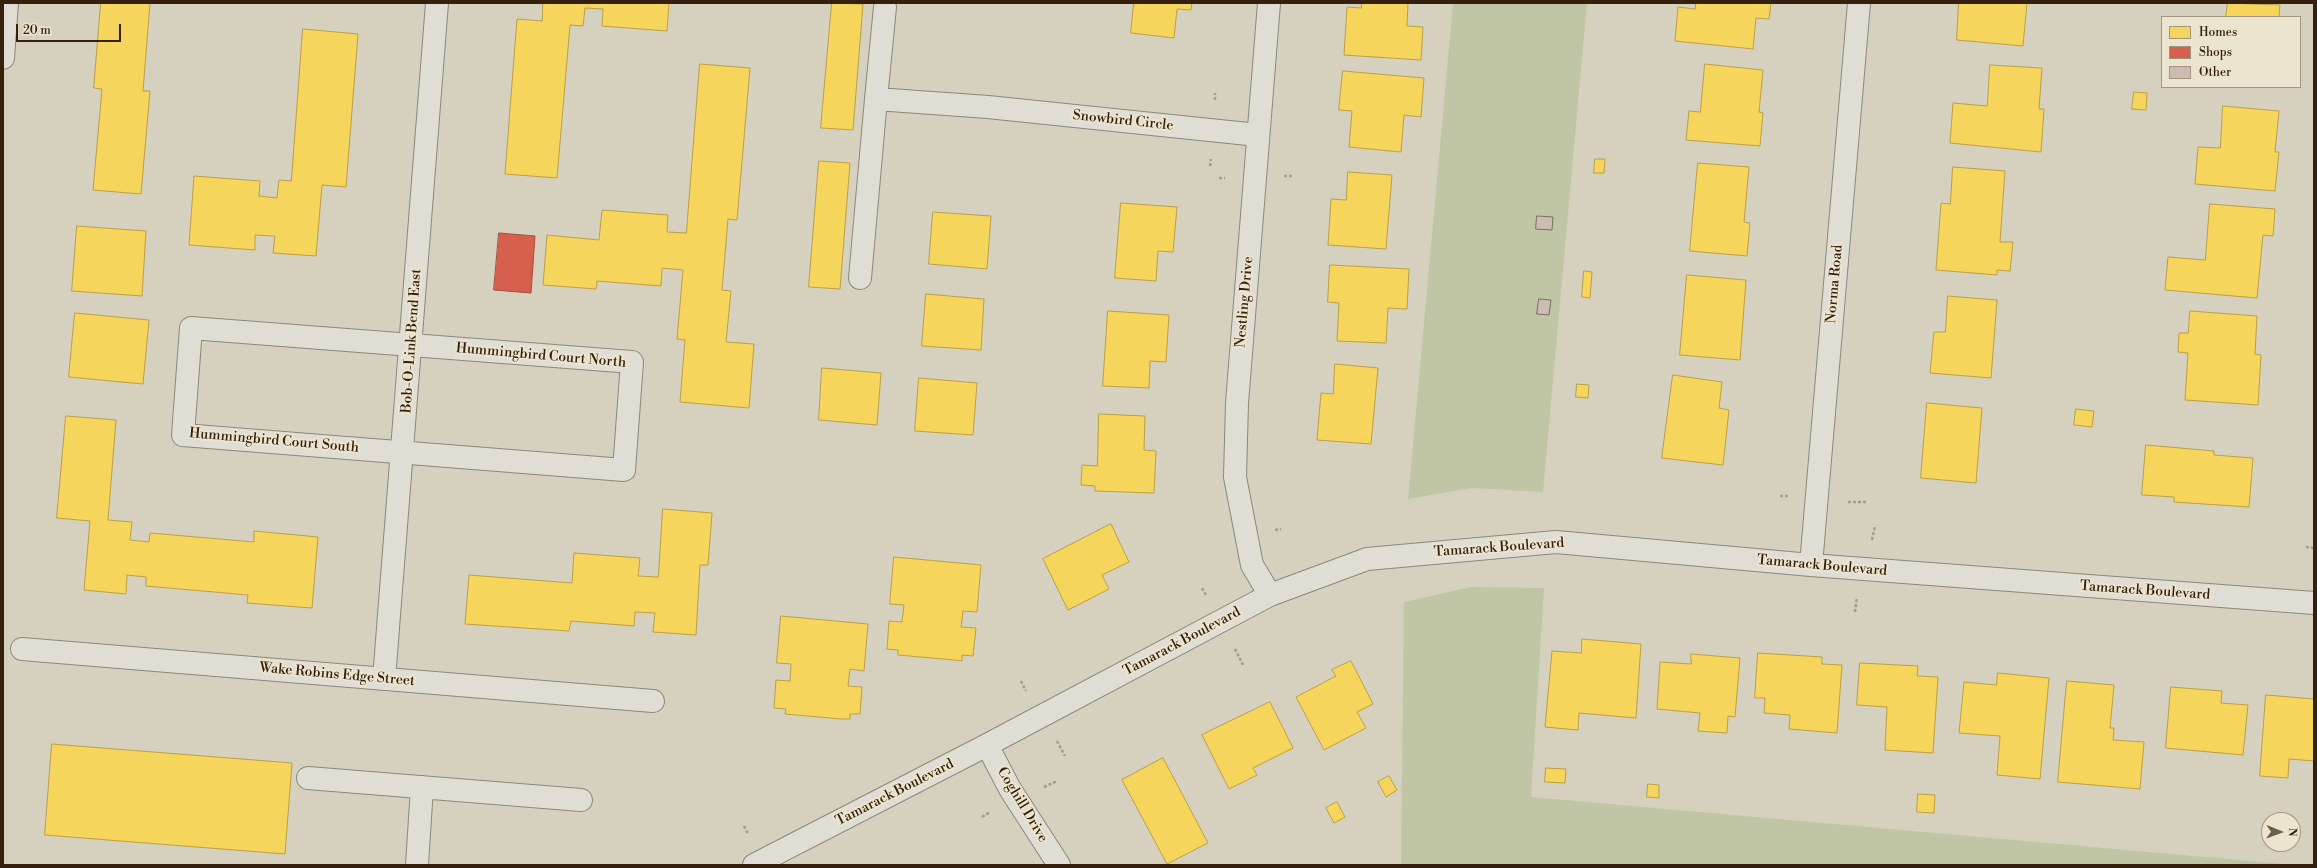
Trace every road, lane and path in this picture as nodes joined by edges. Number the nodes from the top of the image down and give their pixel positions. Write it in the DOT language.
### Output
graph roads {
  1 [pos="7,3"];
  2 [pos="437,3"];
  3 [pos="1269,3"];
  4 [pos="1859,3"];
  5 [pos="885,7"];
  6 [pos="3,58"];
  7 [pos="876,99"];
  8 [pos="1258,135"];
  9 [pos="860,278"];
  10 [pos="411,345"];
  11 [pos="403,453"];
  12 [pos="1848,502"];
  13 [pos="1866,502"];
  14 [pos="1875,526"];
  15 [pos="1871,542"];
  16 [pos="2306,547"];
  17 [pos="2314,548"];
  18 [pos="1811,565"];
  19 [pos="1270,595"];
  20 [pos="1858,595"];
  21 [pos="2314,604"];
  22 [pos="1855,612"];
  23 [pos="22,649"];
  24 [pos="1235,649"];
  25 [pos="1244,664"];
  26 [pos="384,679"];
  27 [pos="652,701"];
  28 [pos="1056,741"];
  29 [pos="987,745"];
  30 [pos="1065,756"];
  31 [pos="308,778"];
  32 [pos="1057,781"];
  33 [pos="422,787"];
  34 [pos="1042,788"];
  35 [pos="582,800"];
  36 [pos="416,865"];
  37 [pos="754,865"];
  38 [pos="1059,865"];
  1 -- 6 [label="street"];
  2 -- 10 [label="street, Bob-O-Link Bend East"];
  3 -- 8 [label="street, Nestling Drive"];
  4 -- 18 [label="street, Norma Road"];
  5 -- 7 [label="street"];
  7 -- 8 [label="street, Snowbird Circle"];
  7 -- 9 [label="street"];
  8 -- 19 [label="street, Nestling Drive"];
  10 -- 11 [label="street, Bob-O-Link Bend East"];
  10 -- 11 [label="street, Hummingbird Court South"];
  10 -- 11 [label="street, Hummingbird Court North"];
  11 -- 26 [label="street, Bob-O-Link Bend East"];
  12 -- 13 [label="path"];
  14 -- 15 [label="path"];
  16 -- 17 [label="path"];
  18 -- 19 [label="street, Tamarack Boulevard"];
  18 -- 21 [label="street, Tamarack Boulevard"];
  19 -- 29 [label="street, Tamarack Boulevard"];
  20 -- 22 [label="path"];
  23 -- 26 [label="street, Wake Robins Edge Street"];
  24 -- 25 [label="path"];
  26 -- 27 [label="street, Wake Robins Edge Street"];
  28 -- 30 [label="path"];
  29 -- 37 [label="street, Tamarack Boulevard"];
  29 -- 38 [label="street, Coghill Drive"];
  31 -- 33 [label="street"];
  32 -- 34 [label="path"];
  33 -- 35 [label="street"];
  33 -- 36 [label="street"];
}
